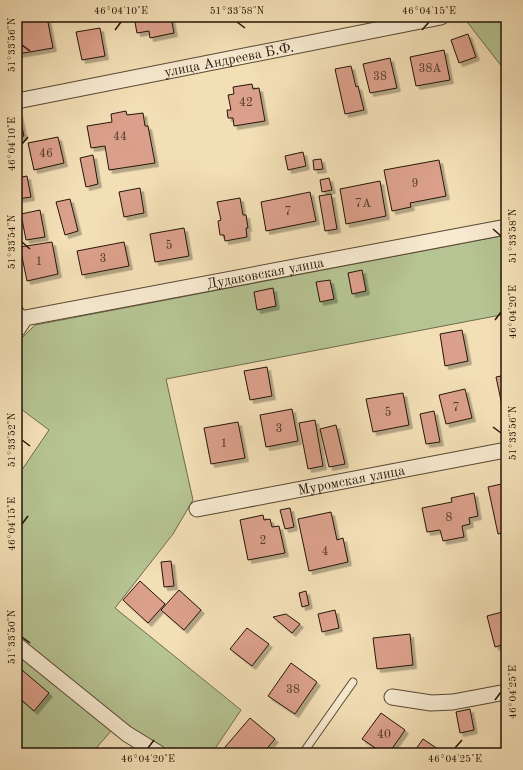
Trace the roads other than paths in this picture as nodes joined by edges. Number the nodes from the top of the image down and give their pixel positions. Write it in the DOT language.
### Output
graph roads {
  1 [pos="441,17"];
  2 [pos="17,101"];
  3 [pos="506,227"];
  4 [pos="20,318"];
  5 [pos="506,450"];
  6 [pos="197,509"];
  7 [pos="17,645"];
  8 [pos="353,682"];
  9 [pos="506,692"];
  10 [pos="392,697"];
  11 [pos="158,753"];
  12 [pos="303,753"];
  1 -- 2 [label="street, улица Андреева Б.Ф."];
  3 -- 4 [label="street, Дудаковская улица"];
  5 -- 6 [label="street, Муромская улица"];
  7 -- 11 [label="street"];
  8 -- 12 [label="lane"];
  9 -- 10 [label="street"];
}
